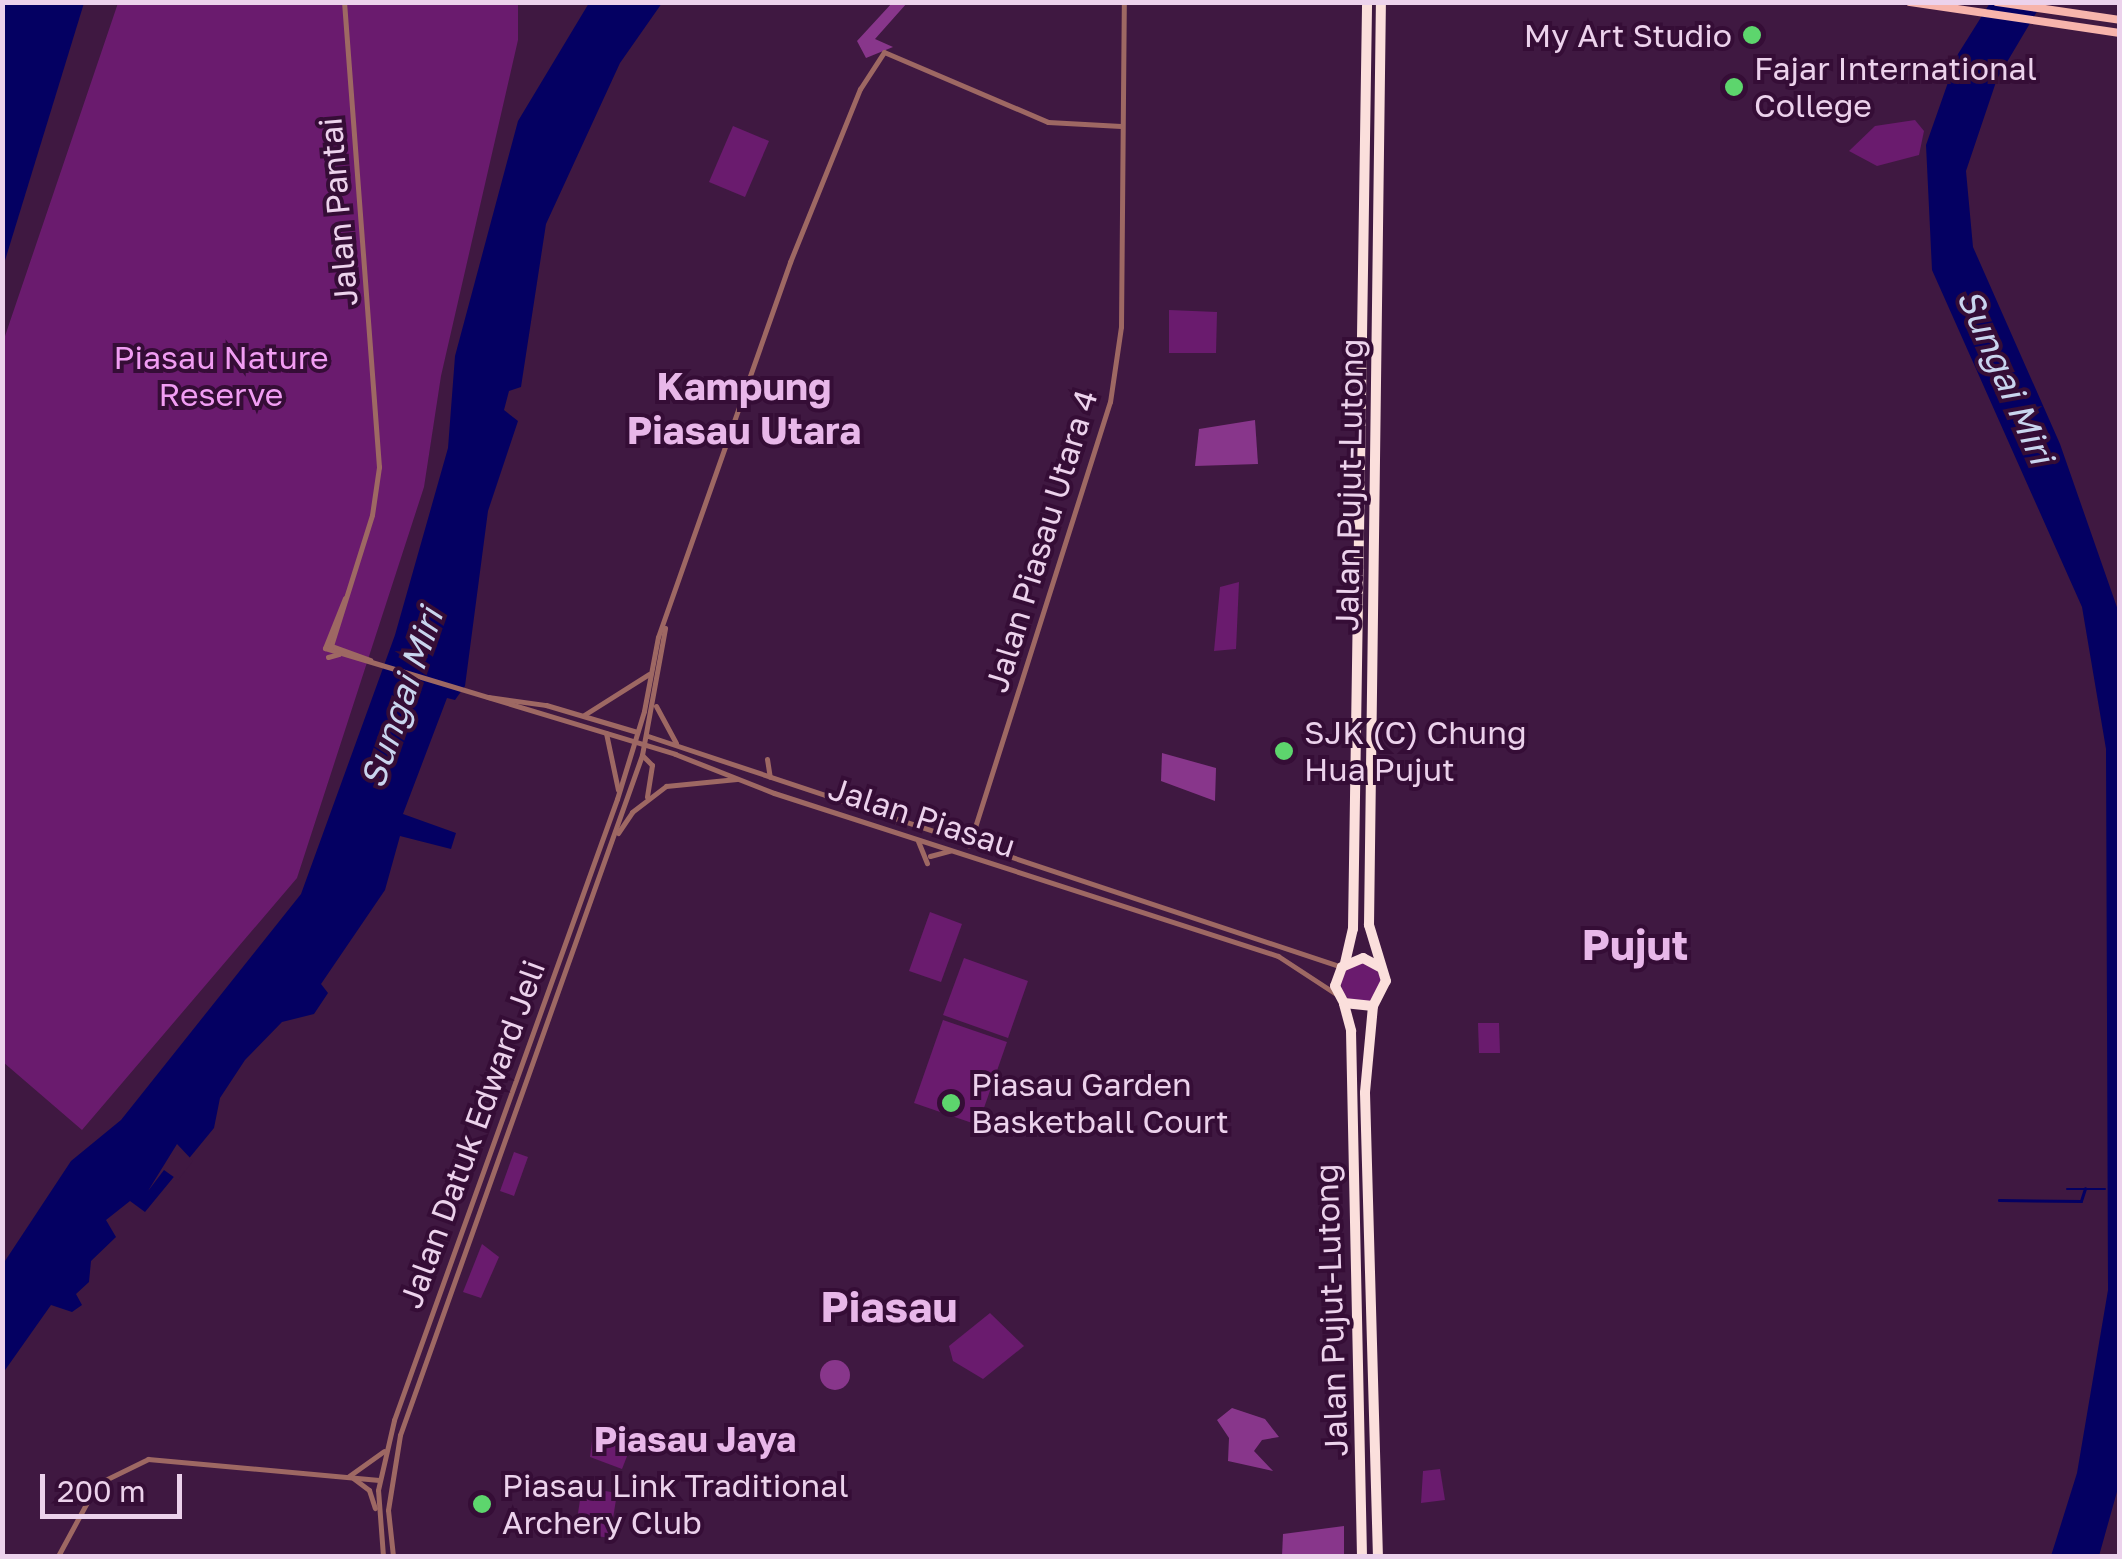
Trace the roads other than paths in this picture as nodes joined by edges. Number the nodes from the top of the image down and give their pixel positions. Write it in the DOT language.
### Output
graph roads {
  1 [pos="344,2"];
  2 [pos="1124,2"];
  3 [pos="1381,2"];
  4 [pos="1910,2"];
  5 [pos="1998,2"];
  6 [pos="1366,4"];
  7 [pos="2120,20"];
  8 [pos="2120,32"];
  9 [pos="1120,126"];
  10 [pos="345,598"];
  11 [pos="665,625"];
  12 [pos="336,631"];
  13 [pos="329,649"];
  14 [pos="344,651"];
  15 [pos="651,673"];
  16 [pos="481,696"];
  17 [pos="654,698"];
  18 [pos="584,715"];
  19 [pos="606,732"];
  20 [pos="638,732"];
  21 [pos="648,736"];
  22 [pos="635,742"];
  23 [pos="645,745"];
  24 [pos="680,746"];
  25 [pos="632,752"];
  26 [pos="642,755"];
  27 [pos="746,769"];
  28 [pos="740,779"];
  29 [pos="772,779"];
  30 [pos="810,792"];
  31 [pos="618,793"];
  32 [pos="774,793"];
  33 [pos="646,800"];
  34 [pos="974,831"];
  35 [pos="930,833"];
  36 [pos="916,838"];
  37 [pos="952,840"];
  38 [pos="612,842"];
  39 [pos="934,844"];
  40 [pos="969,846"];
  41 [pos="952,850"];
  42 [pos="980,850"];
  43 [pos="973,857"];
  44 [pos="1105,896"];
  45 [pos="580,930"];
  46 [pos="564,942"];
  47 [pos="1344,965"];
  48 [pos="1380,967"];
  49 [pos="1341,999"];
  50 [pos="1373,1006"];
  51 [pos="386,1449"];
  52 [pos="393,1467"];
  53 [pos="349,1476"];
  54 [pos="380,1480"];
  55 [pos="390,1491"];
  56 [pos="376,1511"];
  57 [pos="58,1556"];
  58 [pos="384,1556"];
  59 [pos="393,1556"];
  60 [pos="1362,1556"];
  61 [pos="1378,1556"];
  1 -- 10 [label="street, Jalan Pantai"];
  2 -- 9 [label="street, Jalan Piasau Utara 4"];
  3 -- 48 [label="highway, Jalan Pujut-Lutong"];
  4 -- 8 [label="main road"];
  5 -- 7 [label="main road"];
  6 -- 47 [label="highway, Jalan Pujut-Lutong"];
  9 -- 11 [label="street"];
  9 -- 34 [label="street, Jalan Piasau Utara 4"];
  10 -- 12 [label="street, Jalan Pantai"];
  10 -- 13 [label="street"];
  11 -- 15 [label="street, Jalan Datuk Edward Jeli"];
  11 -- 17 [label="street, Jalan Datuk Edward Jeli"];
  12 -- 13 [label="street, Jalan Pantai"];
  12 -- 14 [label="street"];
  13 -- 14 [label="street"];
  13 -- 14 [label="street"];
  14 -- 16 [label="street"];
  15 -- 18 [label="street"];
  15 -- 20 [label="street, Jalan Datuk Edward Jeli"];
  16 -- 18 [label="street"];
  16 -- 19 [label="street, Jalan Piasau"];
  17 -- 21 [label="street, Jalan Datuk Edward Jeli"];
  17 -- 24 [label="street"];
  18 -- 20 [label="street"];
  19 -- 22 [label="street, Jalan Piasau"];
  19 -- 31 [label="street"];
  20 -- 21 [label="street"];
  20 -- 22 [label="street, Jalan Datuk Edward Jeli"];
  21 -- 23 [label="street, Jalan Datuk Edward Jeli"];
  21 -- 24 [label="street"];
  22 -- 23 [label="street, Jalan Piasau"];
  22 -- 25 [label="street, Jalan Datuk Edward Jeli"];
  23 -- 26 [label="street, Jalan Datuk Edward Jeli"];
  23 -- 28 [label="street, Jalan Piasau"];
  24 -- 27 [label="street"];
  25 -- 26 [label="street"];
  25 -- 31 [label="street, Jalan Datuk Edward Jeli"];
  26 -- 33 [label="street"];
  26 -- 38 [label="street, Jalan Datuk Edward Jeli"];
  27 -- 29 [label="street, Jalan Piasau"];
  27 -- 29 [label="street"];
  28 -- 32 [label="street, Jalan Piasau"];
  28 -- 33 [label="street"];
  29 -- 30 [label="street, Jalan Piasau"];
  30 -- 32 [label="street"];
  30 -- 35 [label="street, Jalan Piasau"];
  31 -- 46 [label="street, Jalan Datuk Edward Jeli"];
  32 -- 36 [label="street, Jalan Piasau"];
  33 -- 38 [label="street"];
  34 -- 37 [label="street"];
  34 -- 40 [label="street, Jalan Piasau Utara 4"];
  34 -- 42 [label="street"];
  35 -- 37 [label="street, Jalan Piasau"];
  35 -- 39 [label="street"];
  36 -- 39 [label="street, Jalan Piasau"];
  36 -- 41 [label="street"];
  37 -- 40 [label="street, Jalan Piasau"];
  38 -- 45 [label="street, Jalan Datuk Edward Jeli"];
  39 -- 41 [label="street, Jalan Piasau"];
  40 -- 42 [label="street, Jalan Piasau"];
  40 -- 43 [label="street"];
  41 -- 43 [label="street, Jalan Piasau"];
  42 -- 44 [label="street, Jalan Piasau"];
  43 -- 44 [label="street, Jalan Piasau"];
  44 -- 47 [label="street, Jalan Piasau"];
  44 -- 49 [label="street, Jalan Piasau"];
  45 -- 46 [label="street"];
  45 -- 52 [label="street, Jalan Datuk Edward Jeli"];
  46 -- 51 [label="street, Jalan Datuk Edward Jeli"];
  47 -- 48 [label="highway"];
  47 -- 49 [label="highway"];
  48 -- 50 [label="highway"];
  49 -- 50 [label="highway"];
  49 -- 60 [label="highway, Jalan Pujut-Lutong"];
  50 -- 61 [label="highway, Jalan Pujut-Lutong"];
  51 -- 53 [label="street"];
  51 -- 54 [label="street, Jalan Datuk Edward Jeli"];
  52 -- 54 [label="street"];
  52 -- 55 [label="street, Jalan Datuk Edward Jeli"];
  53 -- 54 [label="street"];
  53 -- 56 [label="street"];
  53 -- 57 [label="street"];
  54 -- 55 [label="street"];
  54 -- 56 [label="street, Jalan Datuk Edward Jeli"];
  55 -- 59 [label="street, Jalan Datuk Edward Jeli"];
  56 -- 58 [label="street, Jalan Datuk Edward Jeli"];
}
